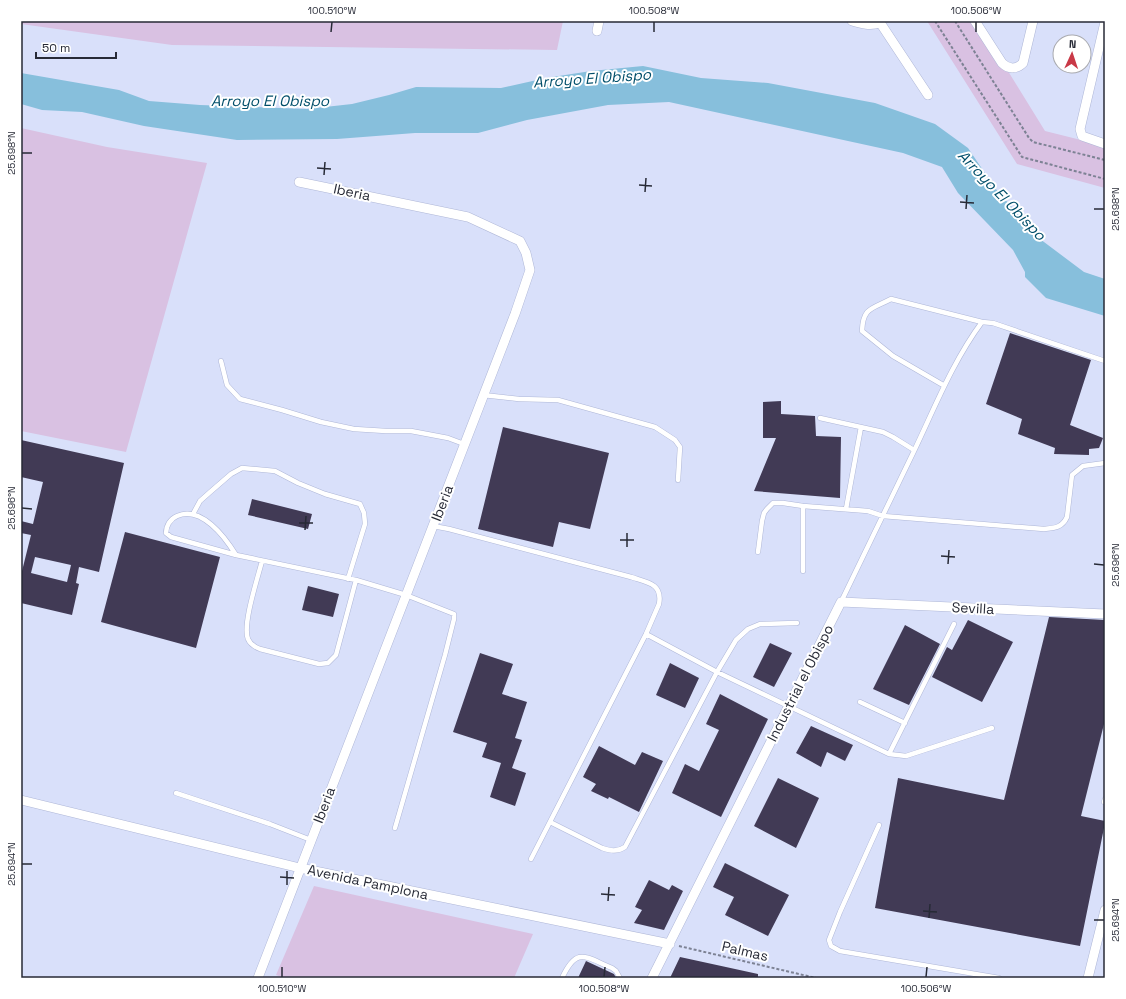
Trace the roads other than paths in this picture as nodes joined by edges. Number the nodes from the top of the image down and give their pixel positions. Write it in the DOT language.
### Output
graph roads {
  1 [pos="599,21"];
  2 [pos="852,21"];
  3 [pos="974,21"];
  4 [pos="1033,21"];
  5 [pos="880,22"];
  6 [pos="1105,22"];
  7 [pos="597,31"];
  8 [pos="928,95"];
  9 [pos="1105,144"];
  10 [pos="299,182"];
  11 [pos="982,322"];
  12 [pos="221,361"];
  13 [pos="1105,361"];
  14 [pos="943,386"];
  15 [pos="483,395"];
  16 [pos="820,418"];
  17 [pos="861,427"];
  18 [pos="464,444"];
  19 [pos="914,450"];
  20 [pos="1105,463"];
  21 [pos="678,480"];
  22 [pos="803,506"];
  23 [pos="846,509"];
  24 [pos="193,514"];
  25 [pos="883,516"];
  26 [pos="433,526"];
  27 [pos="758,552"];
  28 [pos="236,555"];
  29 [pos="262,561"];
  30 [pos="803,571"];
  31 [pos="348,579"];
  32 [pos="356,580"];
  33 [pos="406,595"];
  34 [pos="841,602"];
  35 [pos="1105,614"];
  36 [pos="797,623"];
  37 [pos="954,624"];
  38 [pos="646,634"];
  39 [pos="717,672"];
  40 [pos="860,702"];
  41 [pos="788,706"];
  42 [pos="905,723"];
  43 [pos="992,728"];
  44 [pos="889,754"];
  45 [pos="176,793"];
  46 [pos="21,800"];
  47 [pos="550,822"];
  48 [pos="879,824"];
  49 [pos="395,828"];
  50 [pos="311,840"];
  51 [pos="531,859"];
  52 [pos="300,868"];
  53 [pos="1105,910"];
  54 [pos="670,944"];
  55 [pos="258,978"];
  56 [pos="562,978"];
  57 [pos="620,978"];
  58 [pos="652,978"];
  59 [pos="999,978"];
  60 [pos="1088,978"];
  1 -- 7 [label="street"];
  2 -- 5 [label="street"];
  3 -- 4 [label="street"];
  5 -- 8 [label="street"];
  6 -- 9 [label="street"];
  10 -- 15 [label="street, Iberia"];
  11 -- 13 [label="lane"];
  11 -- 14 [label="lane, Industrial el Obispo"];
  11 -- 14 [label="lane"];
  12 -- 18 [label="lane"];
  14 -- 19 [label="lane, Industrial el Obispo"];
  15 -- 18 [label="street, Iberia"];
  15 -- 21 [label="lane"];
  16 -- 17 [label="lane"];
  17 -- 19 [label="lane"];
  17 -- 23 [label="lane"];
  18 -- 26 [label="street, Iberia"];
  19 -- 25 [label="lane, Industrial el Obispo"];
  20 -- 25 [label="lane"];
  22 -- 23 [label="lane"];
  22 -- 27 [label="lane"];
  22 -- 30 [label="lane"];
  23 -- 25 [label="lane"];
  24 -- 28 [label="lane"];
  24 -- 28 [label="lane"];
  24 -- 31 [label="lane"];
  25 -- 34 [label="lane, Industrial el Obispo"];
  26 -- 33 [label="street, Iberia"];
  26 -- 38 [label="lane"];
  28 -- 29 [label="lane"];
  29 -- 31 [label="lane"];
  29 -- 32 [label="lane"];
  31 -- 32 [label="lane"];
  32 -- 33 [label="lane"];
  33 -- 49 [label="lane"];
  33 -- 50 [label="street, Iberia"];
  34 -- 35 [label="street, Sevilla"];
  34 -- 41 [label="street, Industrial el Obispo"];
  36 -- 39 [label="lane"];
  37 -- 42 [label="lane"];
  38 -- 39 [label="lane"];
  38 -- 47 [label="lane"];
  39 -- 41 [label="lane"];
  39 -- 47 [label="lane"];
  40 -- 42 [label="lane"];
  41 -- 44 [label="lane"];
  41 -- 54 [label="street, Industrial el Obispo"];
  42 -- 44 [label="lane"];
  43 -- 44 [label="lane"];
  45 -- 50 [label="lane"];
  46 -- 52 [label="street, Avenida Pamplona"];
  47 -- 51 [label="lane"];
  48 -- 59 [label="lane"];
  50 -- 52 [label="street, Iberia"];
  52 -- 54 [label="street, Avenida Pamplona"];
  52 -- 55 [label="street, Iberia"];
  53 -- 60 [label="street"];
  54 -- 58 [label="street, Industrial el Obispo"];
  56 -- 57 [label="lane"];
}
